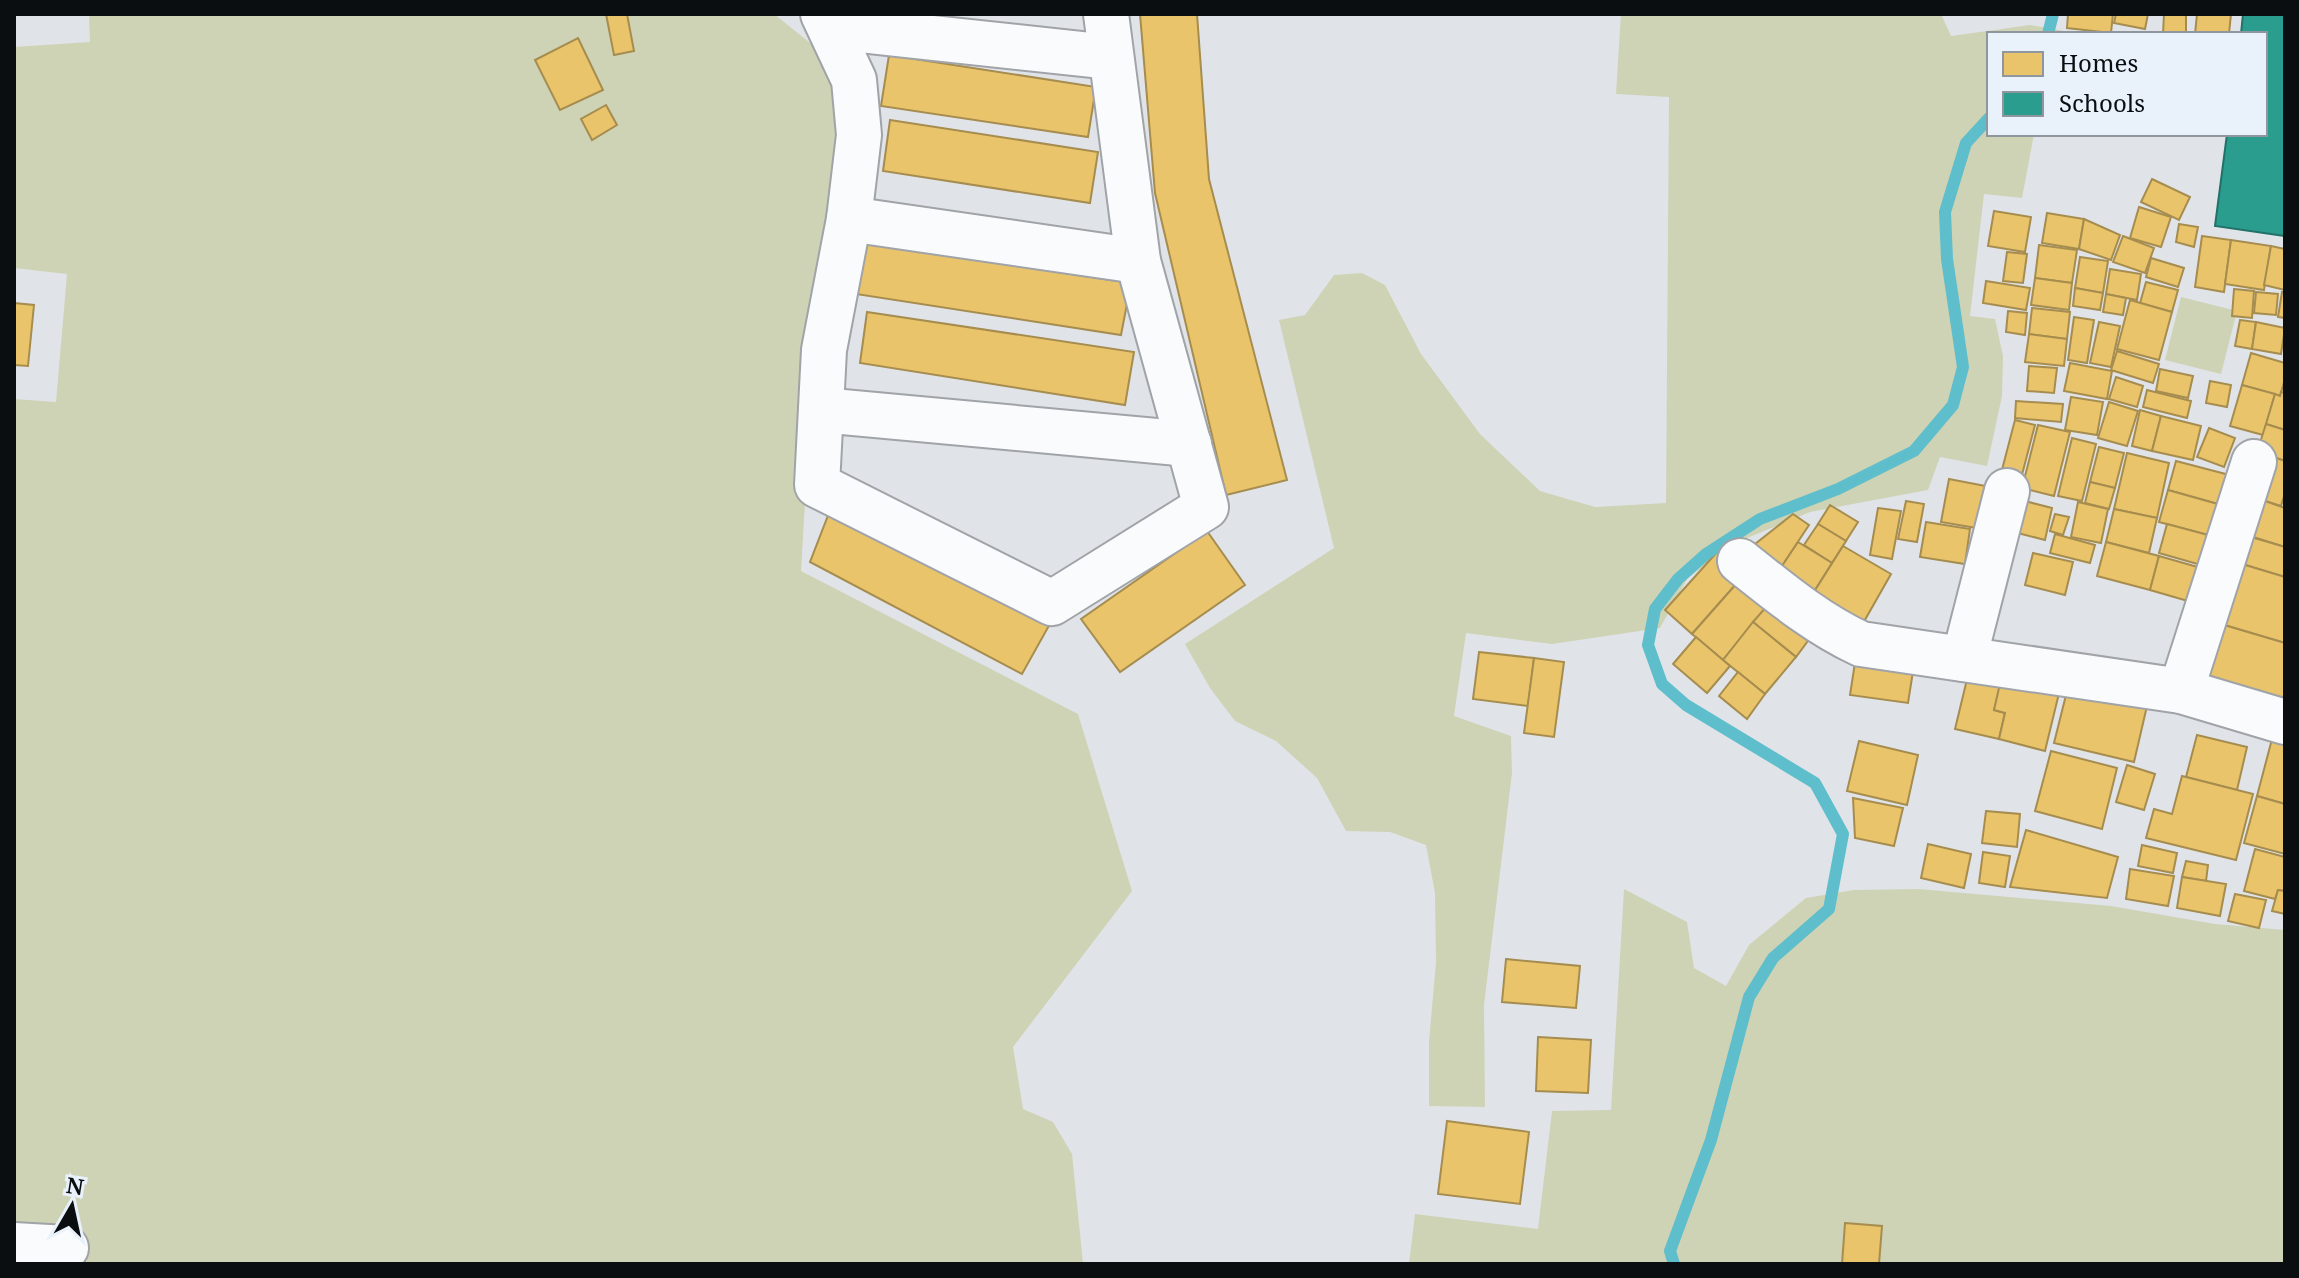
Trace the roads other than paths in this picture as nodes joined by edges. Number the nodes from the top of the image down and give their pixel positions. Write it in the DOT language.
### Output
graph roads {
  1 [pos="1106,14"];
  2 [pos="827,20"];
  3 [pos="1110,57"];
  4 [pos="849,219"];
  5 [pos="1138,261"];
  6 [pos="821,410"];
  7 [pos="1189,444"];
  8 [pos="2254,462"];
  9 [pos="2007,491"];
  10 [pos="1740,561"];
  11 [pos="1964,659"];
  12 [pos="2181,691"];
  13 [pos="2285,722"];
  14 [pos="14,1245"];
  15 [pos="66,1248"];
  1 -- 3 [label="street"];
  2 -- 3 [label="street"];
  2 -- 4 [label="street"];
  3 -- 5 [label="street"];
  4 -- 5 [label="street"];
  4 -- 6 [label="street"];
  5 -- 7 [label="street"];
  6 -- 7 [label="street"];
  6 -- 7 [label="street"];
  8 -- 12 [label="street"];
  9 -- 11 [label="street"];
  10 -- 11 [label="street"];
  11 -- 12 [label="street"];
  12 -- 13 [label="street"];
  14 -- 15 [label="street"];
}
